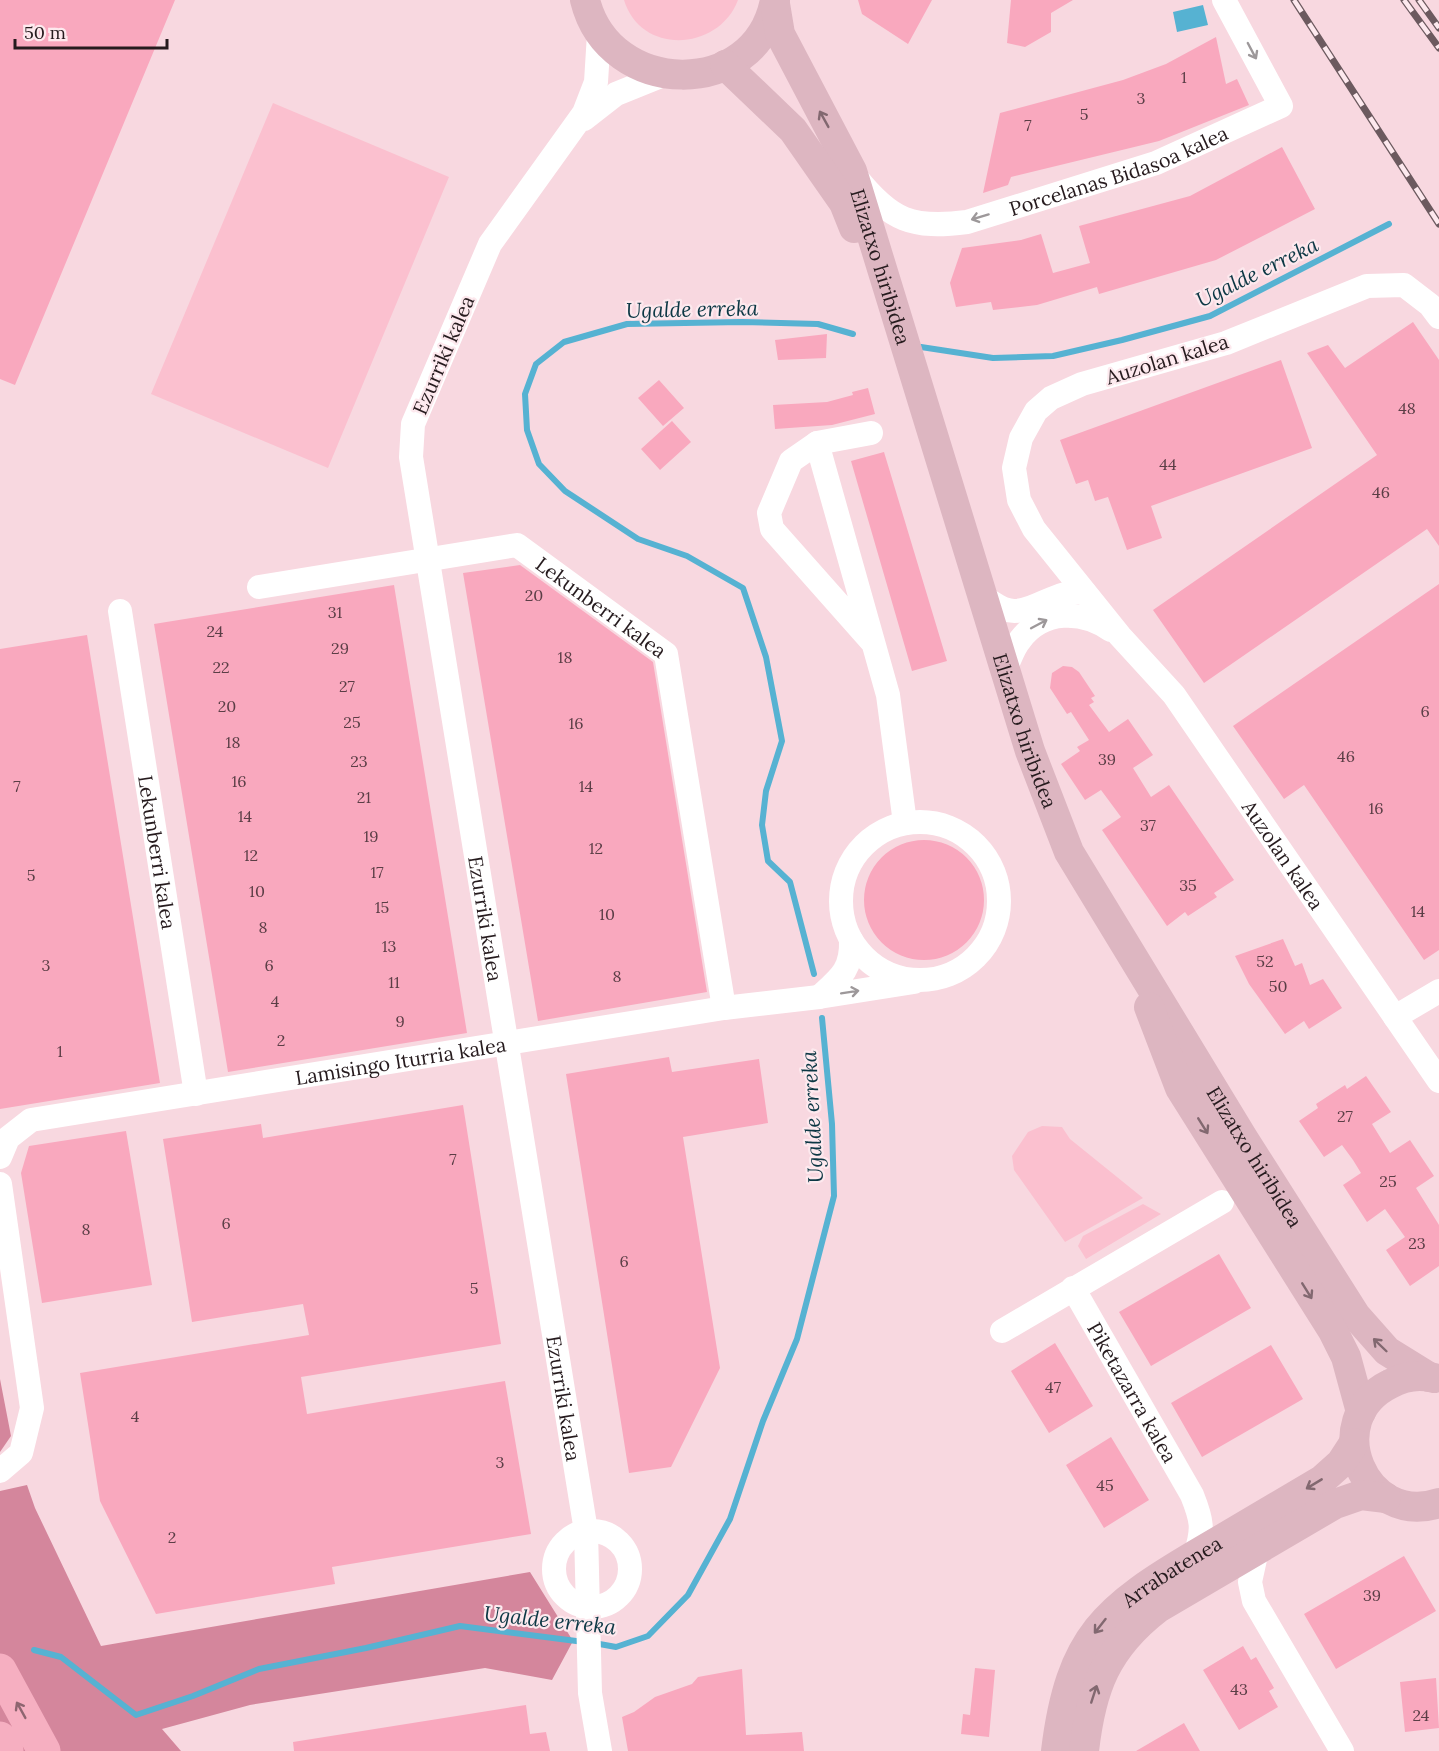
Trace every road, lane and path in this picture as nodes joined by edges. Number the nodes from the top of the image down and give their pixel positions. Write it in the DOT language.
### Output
graph roads {
  1 [pos="1224,0"];
  2 [pos="583,1"];
  3 [pos="775,2"];
  4 [pos="599,34"];
  5 [pos="725,65"];
  6 [pos="663,75"];
  7 [pos="576,127"];
  8 [pos="852,171"];
  9 [pos="1439,317"];
  10 [pos="872,433"];
  11 [pos="817,443"];
  12 [pos="1052,552"];
  13 [pos="428,559"];
  14 [pos="259,587"];
  15 [pos="1085,593"];
  16 [pos="983,597"];
  17 [pos="1058,607"];
  18 [pos="120,610"];
  19 [pos="1120,636"];
  20 [pos="873,643"];
  21 [pos="1005,669"];
  22 [pos="905,823"];
  23 [pos="851,940"];
  24 [pos="914,982"];
  25 [pos="1439,991"];
  26 [pos="819,997"];
  27 [pos="724,1008"];
  28 [pos="1395,1017"];
  29 [pos="506,1044"];
  30 [pos="1439,1081"];
  31 [pos="196,1094"];
  32 [pos="0,1157"];
  33 [pos="0,1185"];
  34 [pos="1222,1202"];
  35 [pos="1073,1288"];
  36 [pos="1002,1331"];
  37 [pos="1434,1378"];
  38 [pos="1361,1412"];
  39 [pos="1354,1443"];
  40 [pos="0,1471"];
  41 [pos="1192,1495"];
  42 [pos="1413,1502"];
  43 [pos="1439,1521"];
  44 [pos="586,1531"];
  45 [pos="1250,1538"];
  46 [pos="1195,1555"];
  47 [pos="587,1607"];
  48 [pos="0,1670"];
  49 [pos="0,1738"];
  50 [pos="8,1751"];
  51 [pos="44,1751"];
  52 [pos="600,1751"];
  53 [pos="1056,1751"];
  54 [pos="1084,1751"];
  55 [pos="1342,1751"];
  1 -- 8 [label="street, Porcelanas Bidasoa kalea, one-way"];
  2 -- 4 [label="main road"];
  3 -- 5 [label="main road"];
  8 -- 3 [label="main road, Elizatxo hiribidea, one-way"];
  4 -- 6 [label="main road"];
  4 -- 7 [label="street"];
  5 -- 6 [label="main road"];
  5 -- 38 [label="main road, Elizatxo hiribidea, one-way"];
  6 -- 7 [label="street"];
  7 -- 13 [label="street, Ezurriki kalea"];
  8 -- 16 [label="main road, Elizatxo hiribidea"];
  9 -- 12 [label="street, Auzolan kalea"];
  10 -- 11 [label="street"];
  11 -- 20 [label="street"];
  11 -- 20 [label="street"];
  12 -- 15 [label="street, Auzolan kalea"];
  12 -- 17 [label="street"];
  13 -- 14 [label="street, Lekunberri kalea"];
  13 -- 27 [label="street, Lekunberri kalea"];
  13 -- 29 [label="street, Ezurriki kalea"];
  15 -- 17 [label="street"];
  15 -- 19 [label="street, Auzolan kalea"];
  16 -- 17 [label="street"];
  16 -- 21 [label="main road, Elizatxo hiribidea"];
  17 -- 19 [label="street, Auzolan kalea"];
  21 -- 17 [label="street, one-way"];
  18 -- 31 [label="street, Lekunberri kalea"];
  19 -- 28 [label="street, Auzolan kalea"];
  20 -- 22 [label="street"];
  37 -- 21 [label="main road, Elizatxo hiribidea, one-way"];
  22 -- 23 [label="street"];
  22 -- 24 [label="street"];
  23 -- 24 [label="street"];
  23 -- 26 [label="street"];
  26 -- 24 [label="street, Lamisingo Iturria kalea, one-way"];
  25 -- 28 [label="street"];
  26 -- 27 [label="street, Lamisingo Iturria kalea"];
  27 -- 29 [label="street, Lamisingo Iturria kalea"];
  28 -- 30 [label="street, Auzolan kalea"];
  29 -- 31 [label="street, Lamisingo Iturria kalea"];
  29 -- 44 [label="street, Ezurriki kalea"];
  31 -- 32 [label="street, Lamisingo Iturria kalea"];
  33 -- 40 [label="street"];
  34 -- 35 [label="street"];
  35 -- 36 [label="street"];
  35 -- 41 [label="street, Piketazarra kalea"];
  37 -- 38 [label="main road"];
  38 -- 39 [label="main road"];
  39 -- 42 [label="main road"];
  39 -- 45 [label="main road, Arrabatenea, one-way"];
  41 -- 45 [label="street, Piketazarra kalea"];
  41 -- 46 [label="street, Piketazarra kalea"];
  42 -- 43 [label="main road"];
  42 -- 45 [label="main road, Arrabatenea"];
  44 -- 47 [label="street, Ezurriki kalea"];
  44 -- 47 [label="street"];
  44 -- 47 [label="street"];
  45 -- 46 [label="main road, Arrabatenea"];
  54 -- 45 [label="main road, Arrabatenea, one-way"];
  45 -- 55 [label="street"];
  46 -- 53 [label="main road, Arrabatenea, one-way"];
  47 -- 52 [label="street, Ezurriki kalea"];
  51 -- 48 [label="highway, one-way"];
  49 -- 50 [label="highway"];
}
